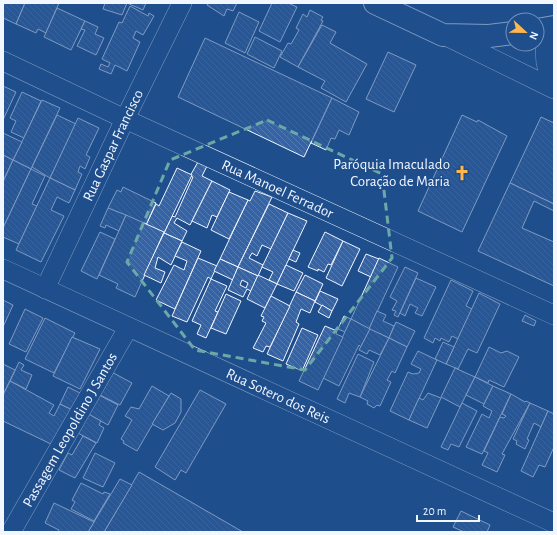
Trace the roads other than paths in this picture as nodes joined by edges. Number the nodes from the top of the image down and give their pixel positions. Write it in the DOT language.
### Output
graph roads {
  1 [pos="182,3"];
  2 [pos="375,3"];
  3 [pos="547,28"];
  4 [pos="505,33"];
  5 [pos="443,35"];
  6 [pos="3,61"];
  7 [pos="554,83"];
  8 [pos="554,89"];
  9 [pos="124,119"];
  10 [pos="3,269"];
  11 [pos="45,289"];
  12 [pos="554,314"];
  13 [pos="128,328"];
  14 [pos="547,525"];
  15 [pos="11,532"];
  1 -- 9 [label="street, Rua Gaspar Francisco"];
  2 -- 5 [label="street"];
  3 -- 7 [label="street"];
  4 -- 5 [label="street"];
  5 -- 8 [label="street"];
  6 -- 9 [label="street, Rua Manoel Ferrador"];
  9 -- 11 [label="street, Rua Gaspar Francisco"];
  9 -- 12 [label="street, Rua Manoel Ferrador"];
  10 -- 11 [label="street, Rua Sotero dos Reis"];
  11 -- 13 [label="street, Rua Sotero dos Reis"];
  13 -- 14 [label="street, Rua Sotero dos Reis"];
  13 -- 15 [label="street, Passagem Leopoldino J Santos"];
}
